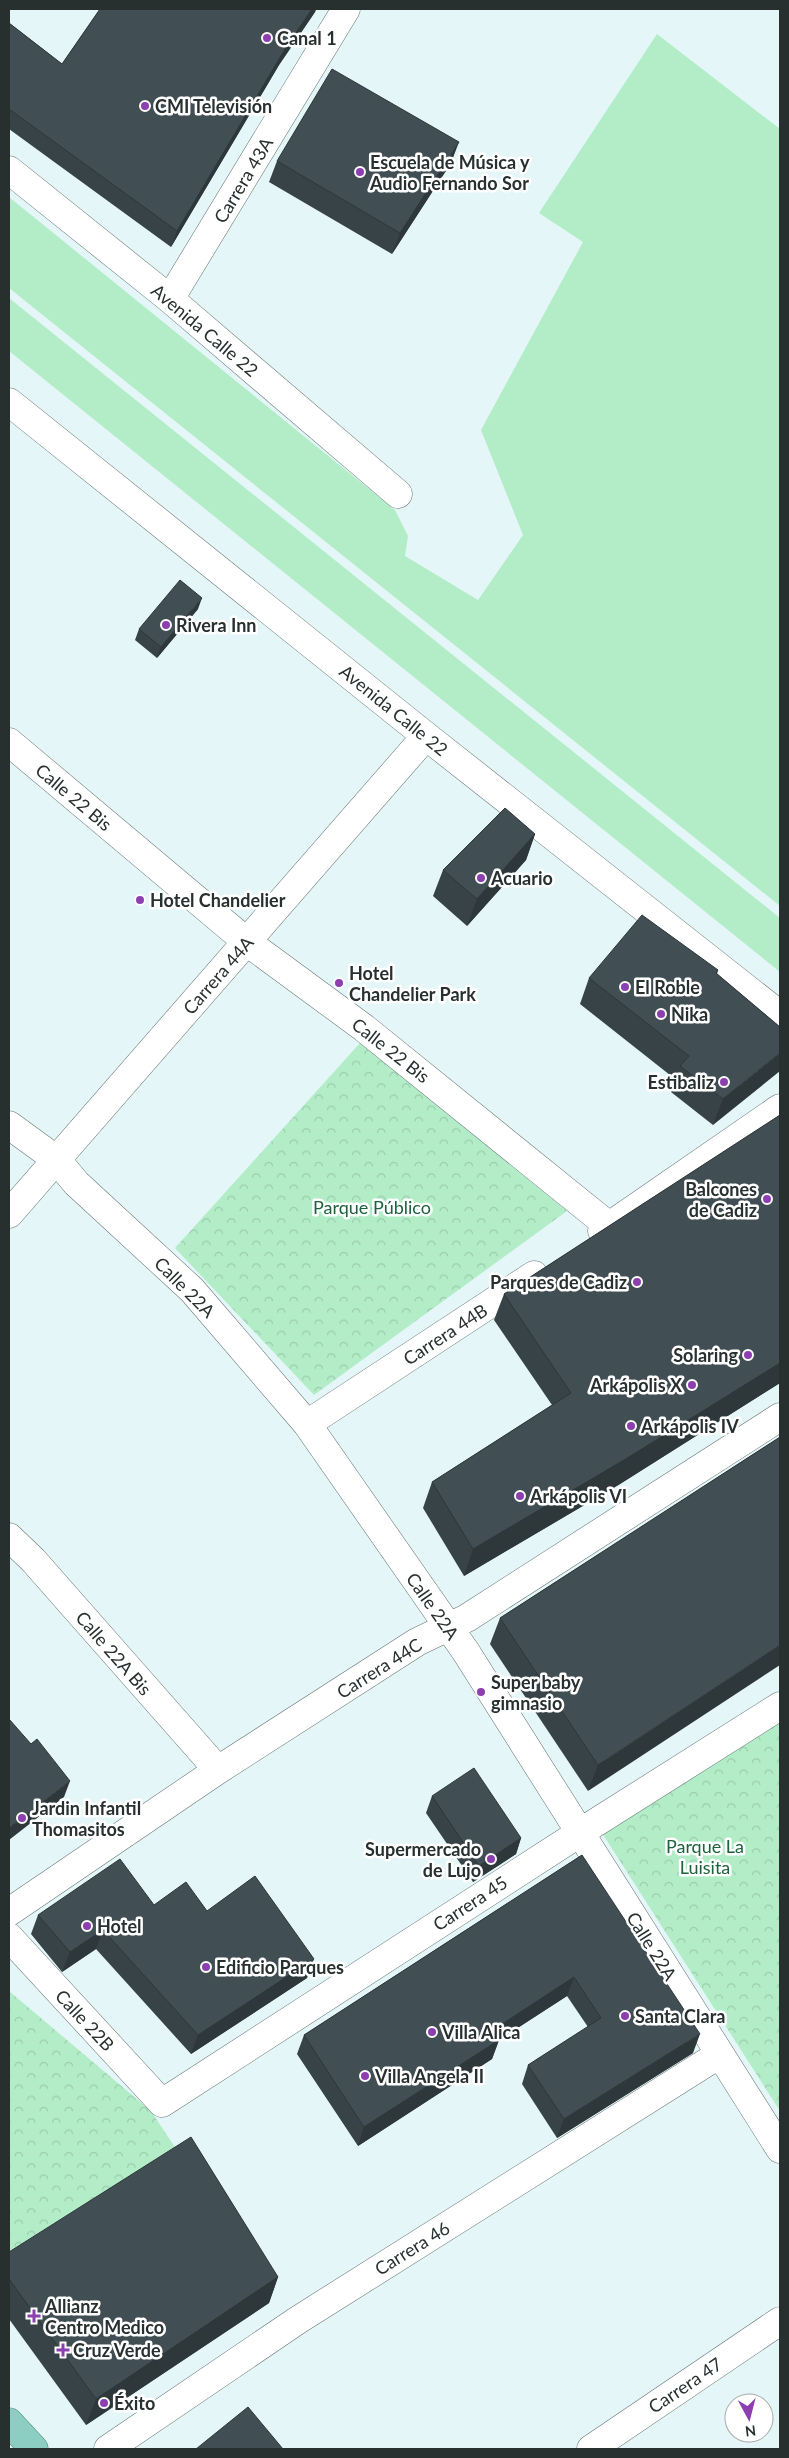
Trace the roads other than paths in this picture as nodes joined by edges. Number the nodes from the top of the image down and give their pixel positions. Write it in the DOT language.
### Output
graph roads {
  1 [pos="346,9"];
  2 [pos="9,170"];
  3 [pos="170,299"];
  4 [pos="9,402"];
  5 [pos="398,494"];
  6 [pos="426,736"];
  7 [pos="9,742"];
  8 [pos="247,942"];
  9 [pos="780,1016"];
  10 [pos="780,1108"];
  11 [pos="9,1125"];
  12 [pos="57,1160"];
  13 [pos="9,1214"];
  14 [pos="609,1226"];
  15 [pos="584,1243"];
  16 [pos="551,1264"];
  17 [pos="780,1417"];
  18 [pos="308,1424"];
  19 [pos="9,1537"];
  20 [pos="447,1628"];
  21 [pos="780,1706"];
  22 [pos="218,1770"];
  23 [pos="580,1832"];
  24 [pos="9,1912"];
  25 [pos="9,1937"];
  26 [pos="720,2054"];
  27 [pos="162,2103"];
  28 [pos="780,2149"];
  29 [pos="780,2321"];
  30 [pos="9,2422"];
  31 [pos="34,2449"];
  32 [pos="108,2449"];
  33 [pos="591,2449"];
  1 -- 3 [label="street, Carrera 43A"];
  2 -- 3 [label="street, Avenida Calle 22"];
  3 -- 5 [label="street, Avenida Calle 22"];
  4 -- 6 [label="street, Avenida Calle 22"];
  6 -- 8 [label="street, Carrera 44A"];
  6 -- 9 [label="street, Avenida Calle 22"];
  7 -- 8 [label="street, Calle 22 Bis"];
  8 -- 12 [label="street, Carrera 44A"];
  8 -- 14 [label="street, Calle 22 Bis"];
  10 -- 14 [label="street"];
  11 -- 12 [label="street, Calle 22A"];
  12 -- 13 [label="street, Carrera 44A"];
  12 -- 18 [label="street, Calle 22A"];
  14 -- 15 [label="street"];
  16 -- 18 [label="street, Carrera 44B"];
  17 -- 20 [label="street, Carrera 44C"];
  18 -- 20 [label="street, Calle 22A"];
  19 -- 22 [label="street, Calle 22A Bis"];
  20 -- 22 [label="street, Carrera 44C"];
  20 -- 23 [label="street, Calle 22A"];
  21 -- 23 [label="street, Carrera 45"];
  22 -- 24 [label="street, Carrera 44C"];
  23 -- 26 [label="street, Calle 22A"];
  23 -- 27 [label="street, Carrera 45"];
  25 -- 27 [label="street, Calle 22B"];
  26 -- 28 [label="street, Calle 22A"];
  26 -- 32 [label="street, Carrera 46"];
  29 -- 33 [label="street, Carrera 47"];
  30 -- 31 [label="main road"];
}
